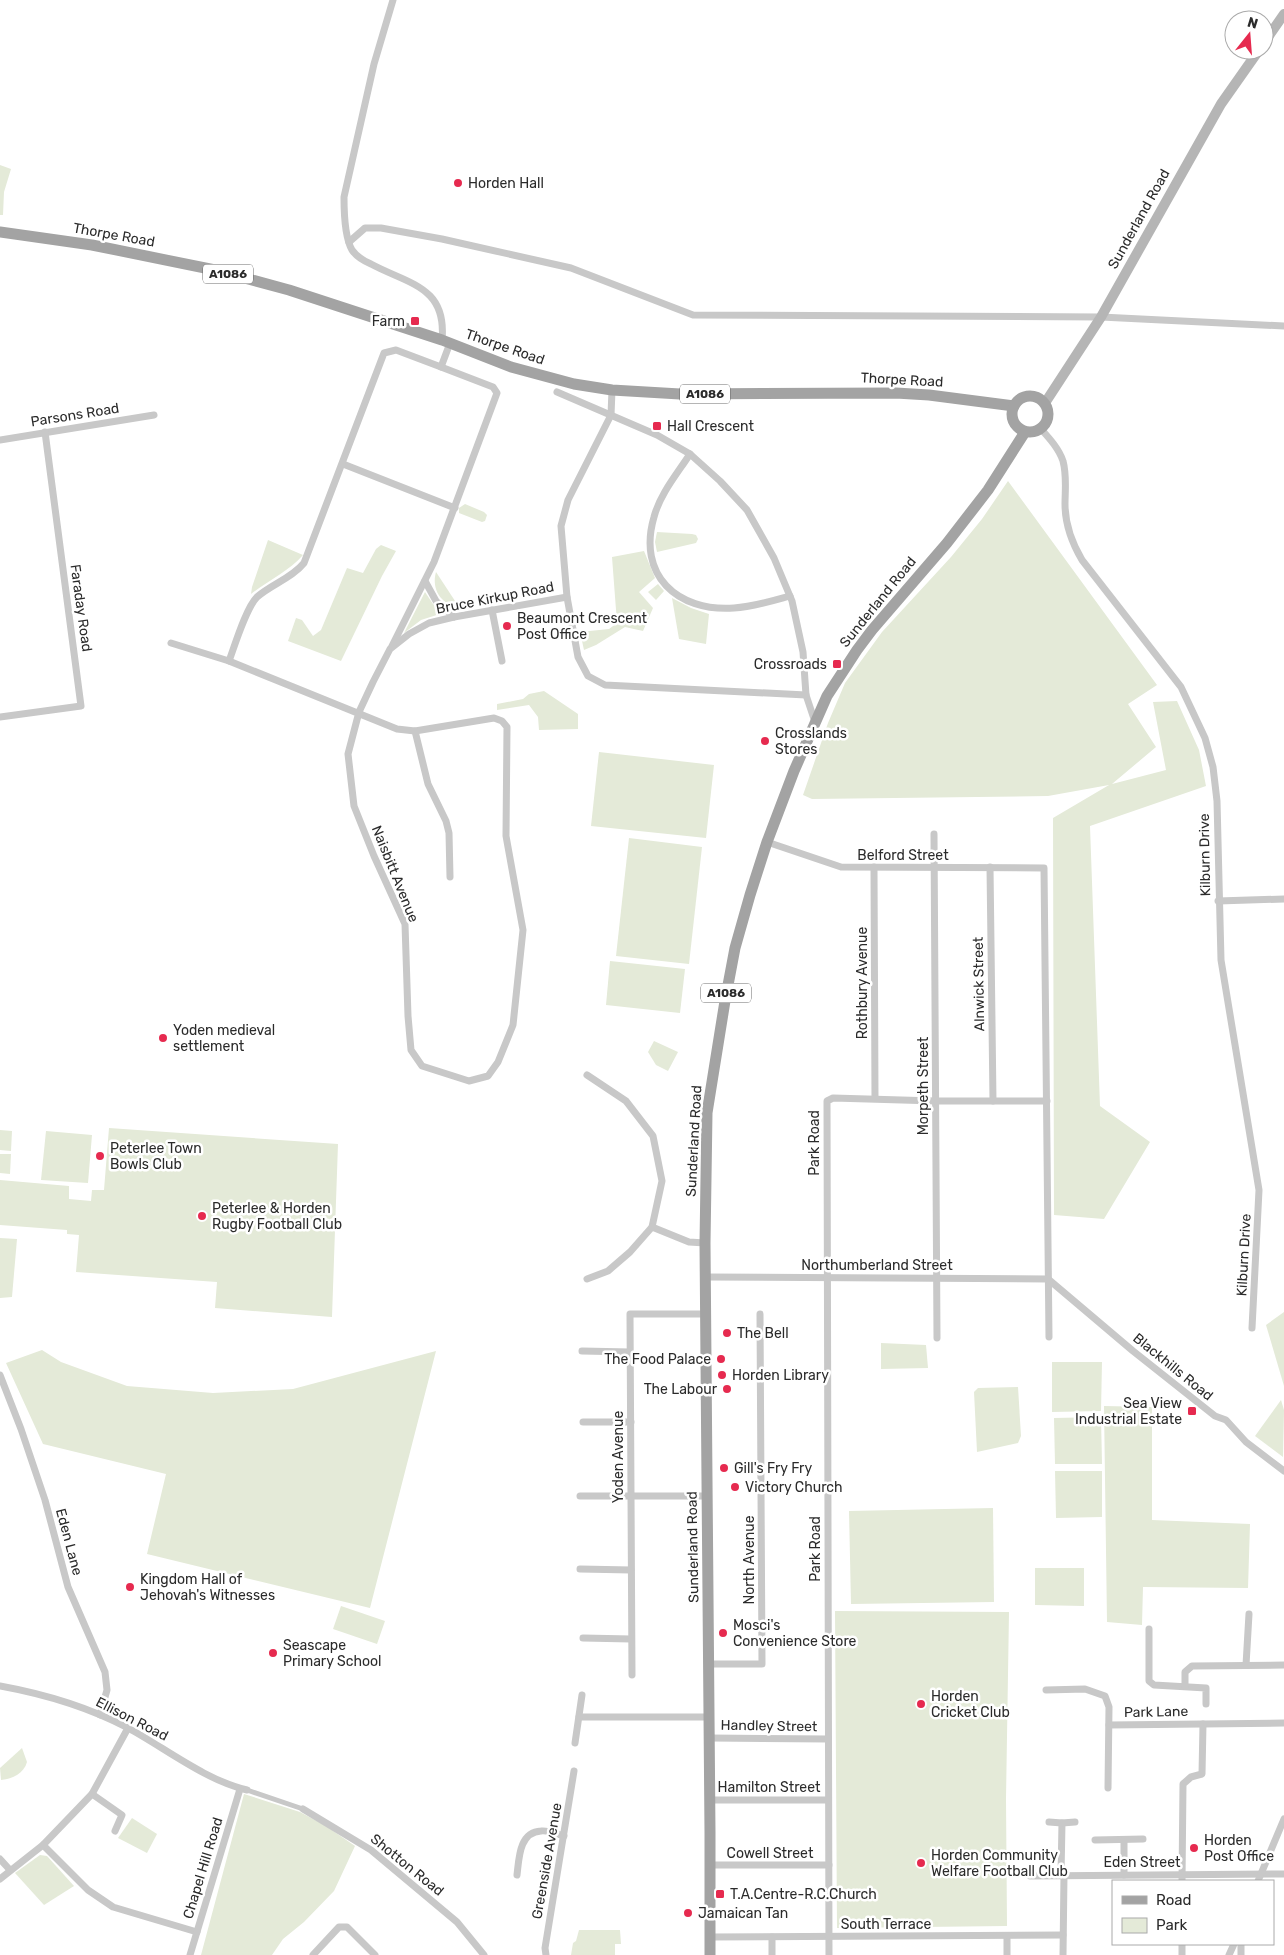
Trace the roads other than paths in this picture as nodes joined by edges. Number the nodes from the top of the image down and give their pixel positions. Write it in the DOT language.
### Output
graph roads {
  1 [pos="393,0"];
  2 [pos="1284,14"];
  3 [pos="1274,28"];
  4 [pos="1252,60"];
  5 [pos="0,232"];
  6 [pos="349,242"];
  7 [pos="1101,317"];
  8 [pos="1284,326"];
  9 [pos="446,342"];
  10 [pos="441,367"];
  11 [pos="612,390"];
  12 [pos="557,392"];
  13 [pos="1045,403"];
  14 [pos="1014,406"];
  15 [pos="154,414"];
  16 [pos="611,415"];
  17 [pos="1041,429"];
  18 [pos="45,432"];
  19 [pos="1025,432"];
  20 [pos="0,440"];
  21 [pos="690,454"];
  22 [pos="343,464"];
  23 [pos="454,508"];
  24 [pos="425,582"];
  25 [pos="790,596"];
  26 [pos="567,597"];
  27 [pos="492,610"];
  28 [pos="454,617"];
  29 [pos="171,643"];
  30 [pos="390,649"];
  31 [pos="229,661"];
  32 [pos="502,661"];
  33 [pos="806,695"];
  34 [pos="359,712"];
  35 [pos="0,717"];
  36 [pos="815,722"];
  37 [pos="415,730"];
  38 [pos="934,834"];
  39 [pos="767,842"];
  40 [pos="874,867"];
  41 [pos="934,867"];
  42 [pos="990,867"];
  43 [pos="450,877"];
  44 [pos="1284,899"];
  45 [pos="1218,901"];
  46 [pos="587,1075"];
  47 [pos="875,1098"];
  48 [pos="936,1101"];
  49 [pos="993,1101"];
  50 [pos="1046,1101"];
  51 [pos="652,1227"];
  52 [pos="704,1243"];
  53 [pos="706,1277"];
  54 [pos="826,1278"];
  55 [pos="937,1278"];
  56 [pos="587,1279"];
  57 [pos="1048,1279"];
  58 [pos="706,1314"];
  59 [pos="760,1314"];
  60 [pos="1252,1328"];
  61 [pos="1049,1337"];
  62 [pos="937,1338"];
  63 [pos="582,1352"];
  64 [pos="630,1352"];
  65 [pos="0,1375"];
  66 [pos="583,1422"];
  67 [pos="630,1422"];
  68 [pos="1284,1470"];
  69 [pos="580,1496"];
  70 [pos="707,1496"];
  71 [pos="631,1497"];
  72 [pos="580,1569"];
  73 [pos="631,1570"];
  74 [pos="1249,1614"];
  75 [pos="1149,1629"];
  76 [pos="584,1638"];
  77 [pos="632,1639"];
  78 [pos="709,1664"];
  79 [pos="1246,1665"];
  80 [pos="1284,1665"];
  81 [pos="632,1675"];
  82 [pos="0,1686"];
  83 [pos="1185,1686"];
  84 [pos="1046,1690"];
  85 [pos="582,1695"];
  86 [pos="1206,1704"];
  87 [pos="100,1715"];
  88 [pos="579,1716"];
  89 [pos="709,1717"];
  90 [pos="1284,1723"];
  91 [pos="1203,1724"];
  92 [pos="1109,1725"];
  93 [pos="128,1728"];
  94 [pos="710,1738"];
  95 [pos="828,1739"];
  96 [pos="575,1743"];
  97 [pos="574,1771"];
  98 [pos="1108,1788"];
  99 [pos="244,1789"];
  100 [pos="92,1794"];
  101 [pos="709,1800"];
  102 [pos="828,1800"];
  103 [pos="303,1809"];
  104 [pos="1284,1819"];
  105 [pos="1049,1822"];
  106 [pos="1075,1822"];
  107 [pos="1062,1823"];
  108 [pos="115,1831"];
  109 [pos="564,1836"];
  110 [pos="1143,1839"];
  111 [pos="1095,1840"];
  112 [pos="1124,1840"];
  113 [pos="43,1845"];
  114 [pos="0,1859"];
  115 [pos="710,1865"];
  116 [pos="829,1865"];
  117 [pos="10,1870"];
  118 [pos="1284,1874"];
  119 [pos="516,1875"];
  120 [pos="1062,1875"];
  121 [pos="1124,1875"];
  122 [pos="1030,1876"];
  123 [pos="1182,1878"];
  124 [pos="1260,1878"];
  125 [pos="0,1879"];
  126 [pos="197,1932"];
  127 [pos="1063,1935"];
  128 [pos="829,1936"];
  129 [pos="1006,1936"];
  130 [pos="710,1937"];
  131 [pos="772,1937"];
  132 [pos="190,1955"];
  133 [pos="314,1955"];
  134 [pos="375,1955"];
  135 [pos="484,1955"];
  136 [pos="546,1955"];
  137 [pos="710,1955"];
  138 [pos="772,1955"];
  139 [pos="829,1955"];
  140 [pos="1007,1955"];
  141 [pos="1063,1955"];
  1 -- 6 [label="street"];
  2 -- 3 [label="main road"];
  4 -- 7 [label="main road, Sunderland Road"];
  5 -- 9 [label="main road, Thorpe Road / A1086"];
  6 -- 7 [label="street"];
  6 -- 9 [label="street"];
  7 -- 8 [label="street"];
  7 -- 13 [label="main road, Sunderland Road"];
  9 -- 10 [label="street"];
  9 -- 11 [label="main road, Thorpe Road / A1086"];
  10 -- 22 [label="street"];
  10 -- 23 [label="street"];
  11 -- 14 [label="main road, Thorpe Road / A1086"];
  11 -- 16 [label="street"];
  12 -- 16 [label="street"];
  13 -- 14 [label="main road"];
  13 -- 17 [label="main road"];
  14 -- 19 [label="main road"];
  15 -- 18 [label="street, Parsons Road"];
  16 -- 21 [label="street"];
  16 -- 26 [label="street"];
  17 -- 19 [label="main road"];
  17 -- 45 [label="street, Kilburn Drive"];
  18 -- 20 [label="street, Parsons Road"];
  18 -- 35 [label="street, Faraday Road"];
  19 -- 36 [label="main road, Sunderland Road / A1086"];
  21 -- 25 [label="street"];
  21 -- 25 [label="street"];
  22 -- 23 [label="street"];
  22 -- 31 [label="street"];
  23 -- 24 [label="street"];
  24 -- 28 [label="street"];
  24 -- 30 [label="street"];
  25 -- 33 [label="street"];
  26 -- 27 [label="street, Bruce Kirkup Road"];
  26 -- 33 [label="street"];
  27 -- 28 [label="street, Bruce Kirkup Road"];
  27 -- 32 [label="street"];
  28 -- 30 [label="street, Bruce Kirkup Road"];
  29 -- 31 [label="street"];
  30 -- 34 [label="street, Bruce Kirkup Road"];
  31 -- 34 [label="street"];
  33 -- 36 [label="street"];
  34 -- 37 [label="street"];
  34 -- 37 [label="street, Naisbitt Avenue"];
  36 -- 39 [label="main road, Sunderland Road / A1086"];
  37 -- 43 [label="street"];
  38 -- 41 [label="street, Morpeth Street"];
  39 -- 40 [label="street, Belford Street"];
  39 -- 52 [label="main road, Sunderland Road / A1086"];
  40 -- 41 [label="street, Belford Street"];
  40 -- 47 [label="street, Rothbury Avenue"];
  41 -- 42 [label="street, Belford Street"];
  41 -- 48 [label="street, Morpeth Street"];
  42 -- 49 [label="street, Alnwick Street"];
  42 -- 50 [label="street, Belford Street"];
  44 -- 45 [label="street"];
  45 -- 60 [label="street, Kilburn Drive"];
  46 -- 51 [label="street"];
  47 -- 48 [label="street"];
  47 -- 54 [label="street, Park Road"];
  48 -- 49 [label="street"];
  48 -- 55 [label="street, Morpeth Street"];
  49 -- 50 [label="street"];
  50 -- 57 [label="street"];
  51 -- 52 [label="street"];
  51 -- 56 [label="street"];
  52 -- 53 [label="main road, Sunderland Road / A1086"];
  53 -- 54 [label="street, Northumberland Street"];
  53 -- 58 [label="main road, Sunderland Road / A1086"];
  54 -- 55 [label="street, Northumberland Street"];
  54 -- 95 [label="street, Park Road"];
  55 -- 57 [label="street, Northumberland Street"];
  55 -- 62 [label="street, Morpeth Street"];
  57 -- 61 [label="street"];
  57 -- 68 [label="street, Blackhills Road"];
  58 -- 64 [label="street, Yoden Avenue"];
  58 -- 70 [label="main road, Sunderland Road / A1086"];
  59 -- 78 [label="street, North Avenue"];
  63 -- 64 [label="street"];
  64 -- 67 [label="street, Yoden Avenue"];
  65 -- 87 [label="street, Eden Lane"];
  66 -- 67 [label="street"];
  67 -- 71 [label="street, Yoden Avenue"];
  69 -- 71 [label="street"];
  70 -- 71 [label="street"];
  70 -- 78 [label="main road, Sunderland Road / A1086"];
  71 -- 73 [label="street, Yoden Avenue"];
  72 -- 73 [label="street"];
  73 -- 77 [label="street, Yoden Avenue"];
  74 -- 79 [label="street"];
  75 -- 83 [label="street"];
  76 -- 77 [label="street"];
  77 -- 81 [label="street, Yoden Avenue"];
  78 -- 89 [label="main road, Sunderland Road / A1086"];
  79 -- 80 [label="street"];
  79 -- 83 [label="street"];
  82 -- 87 [label="street, Ellison Road"];
  83 -- 86 [label="street"];
  84 -- 92 [label="street, Park Lane"];
  85 -- 88 [label="street"];
  87 -- 93 [label="street, Ellison Road"];
  88 -- 89 [label="street"];
  88 -- 96 [label="street"];
  89 -- 94 [label="main road, Sunderland Road / A1086"];
  90 -- 91 [label="street, Park Lane"];
  91 -- 92 [label="street, Park Lane"];
  91 -- 123 [label="street"];
  92 -- 98 [label="street, Park Lane"];
  93 -- 99 [label="street, Ellison Road"];
  93 -- 100 [label="street"];
  94 -- 95 [label="street, Handley Street"];
  94 -- 101 [label="main road, Sunderland Road / A1086"];
  95 -- 102 [label="street, Park Road"];
  97 -- 109 [label="street, Greenside Avenue"];
  99 -- 103 [label="street"];
  99 -- 126 [label="street, Chapel Hill Road"];
  100 -- 108 [label="street"];
  100 -- 113 [label="street"];
  101 -- 102 [label="street, Hamilton Street"];
  101 -- 115 [label="main road, Sunderland Road / A1086"];
  102 -- 116 [label="street, Park Road"];
  103 -- 135 [label="street, Shotton Road"];
  104 -- 124 [label="street"];
  105 -- 107 [label="street"];
  106 -- 107 [label="street"];
  107 -- 120 [label="street"];
  109 -- 119 [label="street"];
  109 -- 136 [label="street, Greenside Avenue"];
  110 -- 112 [label="street"];
  111 -- 112 [label="street"];
  112 -- 121 [label="street"];
  113 -- 117 [label="street"];
  113 -- 126 [label="street"];
  114 -- 117 [label="street"];
  115 -- 116 [label="street, Cowell Street"];
  115 -- 130 [label="main road, Sunderland Road / A1086"];
  116 -- 128 [label="street, Park Road"];
  117 -- 125 [label="street"];
  118 -- 124 [label="street, Eden Street"];
  120 -- 121 [label="street, Eden Street"];
  120 -- 122 [label="street, Eden Street"];
  120 -- 127 [label="street"];
  121 -- 123 [label="street, Eden Street"];
  123 -- 124 [label="street, Eden Street"];
  126 -- 132 [label="street, Chapel Hill Road"];
  127 -- 129 [label="street, South Terrace"];
  127 -- 141 [label="street"];
  128 -- 129 [label="street, South Terrace"];
  128 -- 131 [label="street, South Terrace"];
  128 -- 139 [label="street, Park Road"];
  129 -- 140 [label="street"];
  130 -- 131 [label="street, South Terrace"];
  130 -- 137 [label="main road, A1086"];
  131 -- 138 [label="street"];
  133 -- 134 [label="street"];
}
